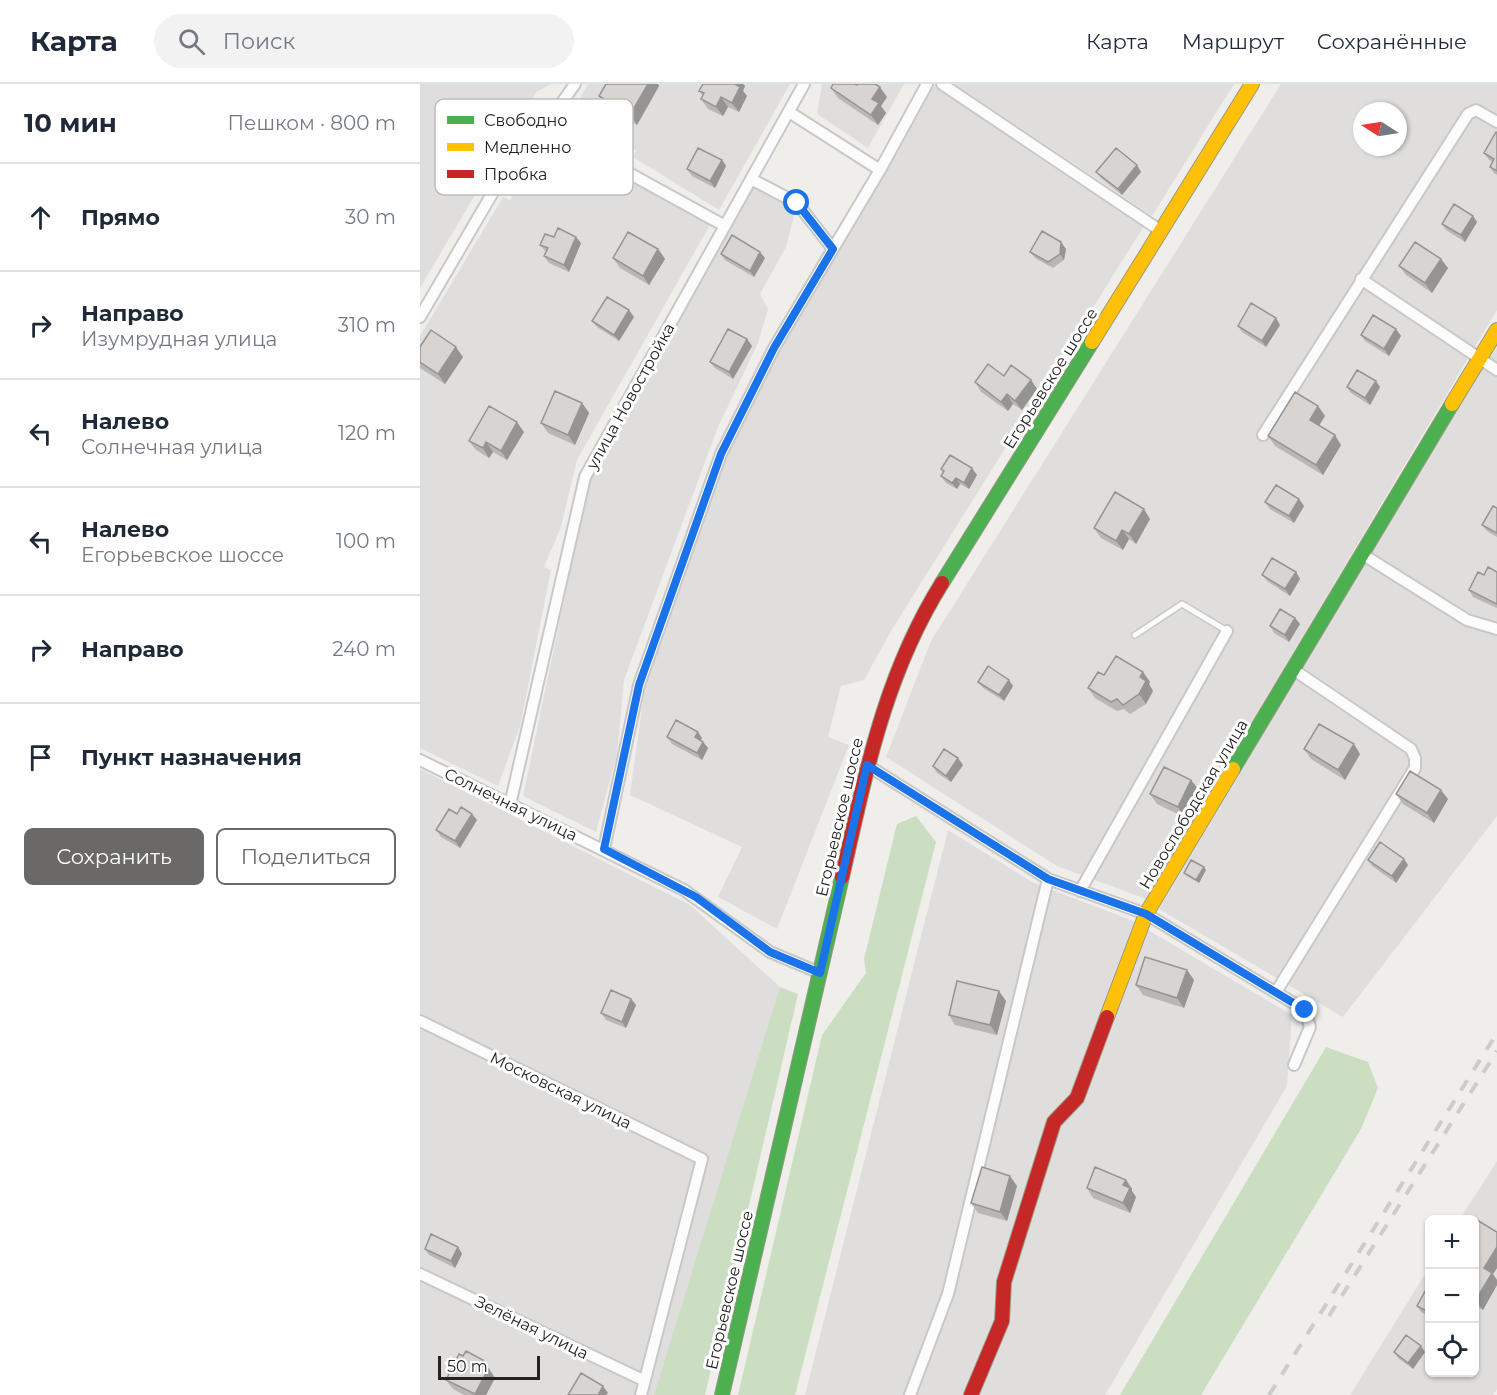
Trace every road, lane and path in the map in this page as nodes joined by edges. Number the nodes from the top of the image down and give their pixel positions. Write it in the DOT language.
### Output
graph roads {
  1 [pos="575,84"];
  2 [pos="804,84"];
  3 [pos="927,84"];
  4 [pos="942,84"];
  5 [pos="1252,84"];
  6 [pos="565,99"];
  7 [pos="789,112"];
  8 [pos="1497,122"];
  9 [pos="880,170"];
  10 [pos="633,175"];
  11 [pos="751,178"];
  12 [pos="491,195"];
  13 [pos="725,226"];
  14 [pos="1161,231"];
  15 [pos="833,249"];
  16 [pos="1361,279"];
  17 [pos="420,317"];
  18 [pos="1497,330"];
  19 [pos="1478,359"];
  20 [pos="1497,370"];
  21 [pos="1263,435"];
  22 [pos="1362,554"];
  23 [pos="1497,628"];
  24 [pos="1227,631"];
  25 [pos="1135,635"];
  26 [pos="1294,670"];
  27 [pos="420,760"];
  28 [pos="867,765"];
  29 [pos="510,805"];
  30 [pos="604,849"];
  31 [pos="1048,879"];
  32 [pos="1080,891"];
  33 [pos="1146,914"];
  34 [pos="820,973"];
  35 [pos="1276,992"];
  36 [pos="420,1021"];
  37 [pos="1294,1065"];
  38 [pos="420,1274"];
  39 [pos="643,1380"];
  40 [pos="640,1395"];
  41 [pos="722,1395"];
  42 [pos="910,1395"];
  43 [pos="971,1395"];
  1 -- 6 [label="street"];
  2 -- 7 [label="street, улица Новостройка"];
  3 -- 9 [label="street"];
  4 -- 14 [label="street"];
  5 -- 14 [label="main road, Егорьевское шоссе"];
  7 -- 9 [label="street"];
  7 -- 11 [label="street, улица Новостройка"];
  8 -- 16 [label="street"];
  9 -- 15 [label="street"];
  10 -- 13 [label="street"];
  11 -- 13 [label="street, улица Новостройка"];
  11 -- 15 [label="street"];
  12 -- 17 [label="street"];
  13 -- 29 [label="street, улица Новостройка"];
  14 -- 28 [label="main road, Егорьевское шоссе"];
  15 -- 30 [label="street"];
  16 -- 19 [label="street"];
  16 -- 21 [label="street"];
  18 -- 19 [label="main road, Новослободская улица"];
  19 -- 20 [label="street"];
  19 -- 22 [label="main road, Новослободская улица"];
  22 -- 23 [label="street"];
  22 -- 26 [label="main road, Новослободская улица"];
  24 -- 25 [label="lane"];
  24 -- 32 [label="street"];
  26 -- 33 [label="main road, Новослободская улица"];
  26 -- 35 [label="street"];
  27 -- 29 [label="street, Солнечная улица"];
  28 -- 31 [label="street"];
  28 -- 34 [label="main road, Егорьевское шоссе"];
  29 -- 30 [label="street, Солнечная улица"];
  30 -- 34 [label="street, Солнечная улица"];
  31 -- 32 [label="street"];
  31 -- 42 [label="street"];
  32 -- 33 [label="street"];
  33 -- 35 [label="street"];
  33 -- 43 [label="main road, Новослободская улица"];
  34 -- 41 [label="main road, Егорьевское шоссе"];
  35 -- 37 [label="street"];
  36 -- 39 [label="street, Московская улица"];
  38 -- 39 [label="street, Зелёная улица"];
  39 -- 40 [label="street"];
}
